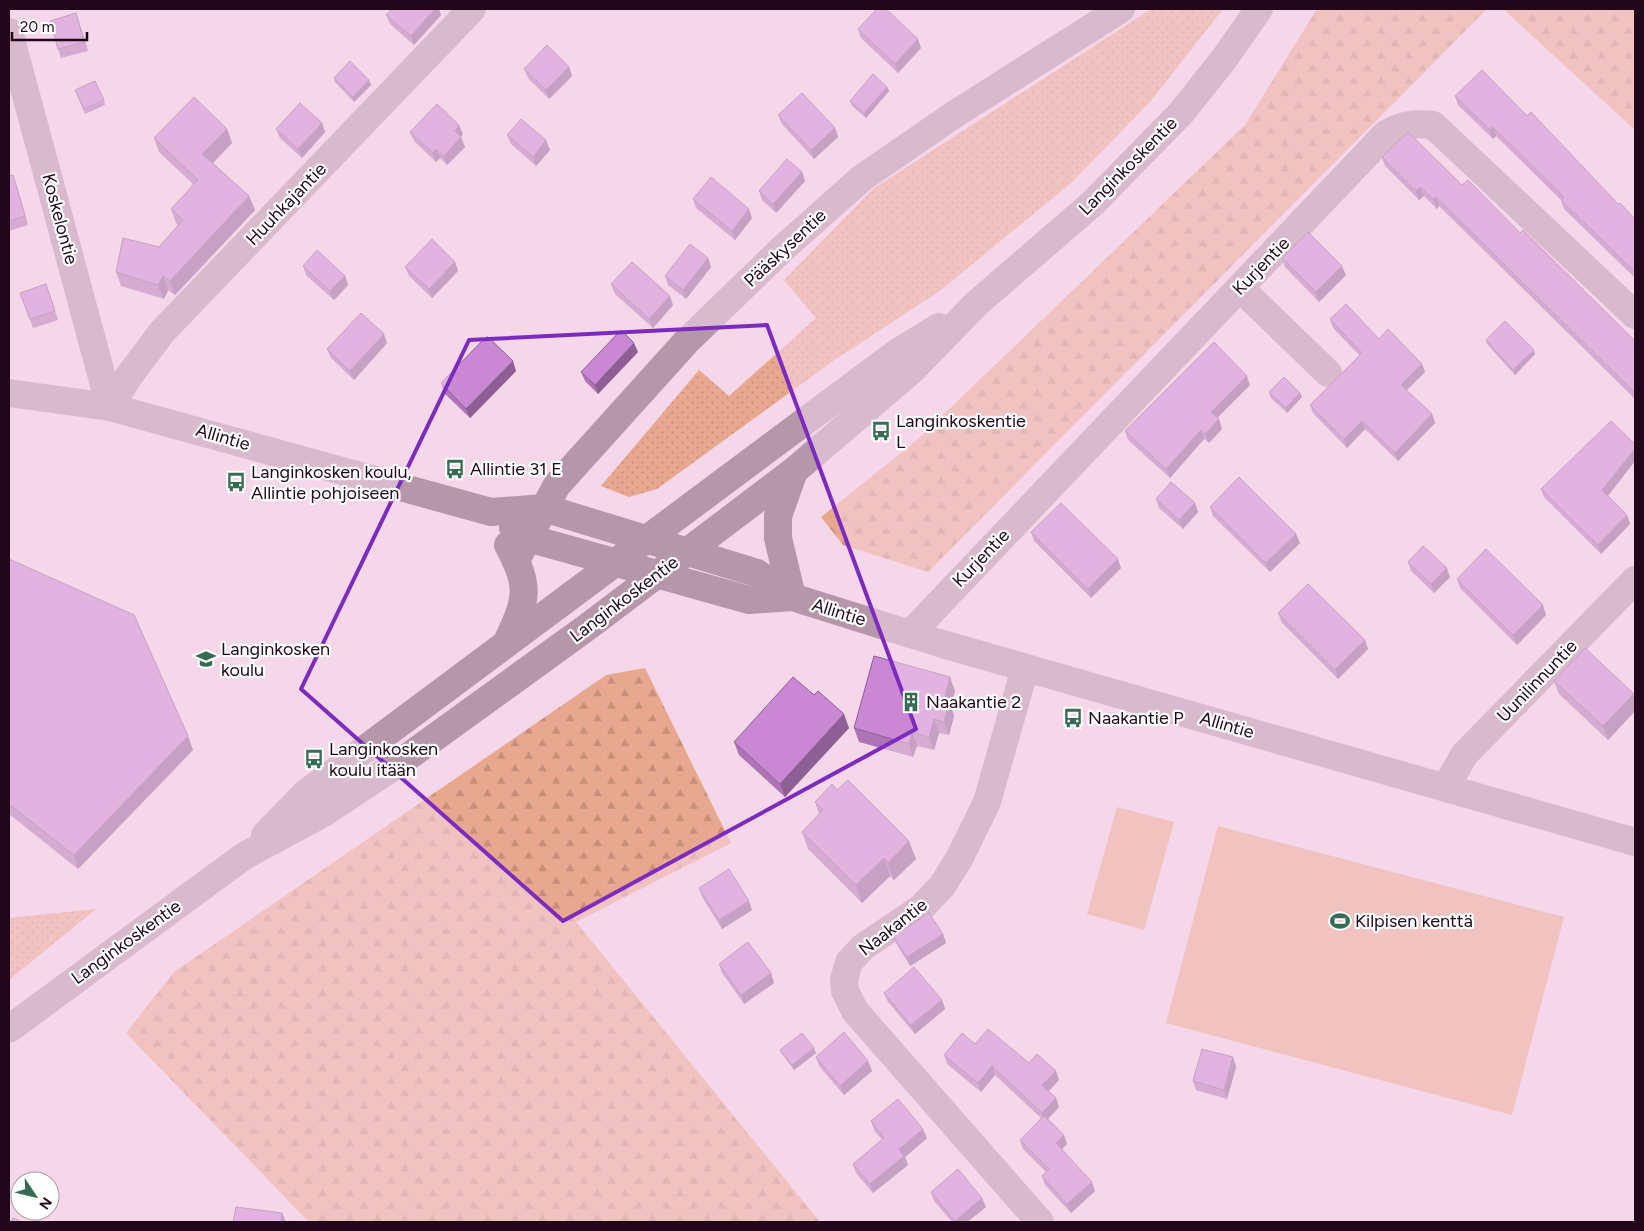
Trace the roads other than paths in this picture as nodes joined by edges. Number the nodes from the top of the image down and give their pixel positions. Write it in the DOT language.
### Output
graph roads {
  1 [pos="472,9"];
  2 [pos="1122,9"];
  3 [pos="1259,9"];
  4 [pos="9,32"];
  5 [pos="1240,288"];
  6 [pos="976,304"];
  7 [pos="1635,315"];
  8 [pos="1328,373"];
  9 [pos="9,393"];
  10 [pos="110,407"];
  11 [pos="794,471"];
  12 [pos="544,508"];
  13 [pos="491,512"];
  14 [pos="648,540"];
  15 [pos="522,549"];
  16 [pos="687,552"];
  17 [pos="617,563"];
  18 [pos="658,574"];
  19 [pos="1635,580"];
  20 [pos="792,597"];
  21 [pos="910,634"];
  22 [pos="507,644"];
  23 [pos="1025,668"];
  24 [pos="1446,787"];
  25 [pos="1635,842"];
  26 [pos="244,856"];
  27 [pos="9,1029"];
  28 [pos="1040,1222"];
  1 -- 10 [label="street, Huuhkajantie"];
  2 -- 12 [label="street, Pääskysentie"];
  3 -- 6 [label="street, Langinkoskentie"];
  4 -- 10 [label="street, Koskelontie"];
  5 -- 7 [label="street, Kurjentie"];
  5 -- 8 [label="street"];
  5 -- 21 [label="street, Kurjentie"];
  6 -- 11 [label="street, Langinkoskentie"];
  6 -- 14 [label="street, Langinkoskentie"];
  9 -- 10 [label="street, Allintie"];
  10 -- 13 [label="street, Allintie"];
  11 -- 16 [label="street, Langinkoskentie"];
  11 -- 20 [label="street"];
  12 -- 13 [label="street, Allintie"];
  12 -- 14 [label="street, Allintie"];
  12 -- 15 [label="street, Pääskysentie"];
  13 -- 15 [label="street"];
  14 -- 16 [label="street, Allintie"];
  14 -- 17 [label="street, Langinkoskentie"];
  15 -- 17 [label="street, Allintie"];
  15 -- 22 [label="street"];
  16 -- 18 [label="street, Langinkoskentie"];
  16 -- 20 [label="street, Allintie"];
  17 -- 18 [label="street, Allintie"];
  17 -- 22 [label="street, Langinkoskentie"];
  18 -- 20 [label="street, Allintie"];
  18 -- 26 [label="street, Langinkoskentie"];
  19 -- 24 [label="street, Uunilinnuntie"];
  20 -- 21 [label="street, Allintie"];
  21 -- 23 [label="street, Allintie"];
  22 -- 26 [label="street, Langinkoskentie"];
  23 -- 24 [label="street, Allintie"];
  23 -- 28 [label="street, Naakantie"];
  24 -- 25 [label="street, Allintie"];
  26 -- 27 [label="street, Langinkoskentie"];
}
